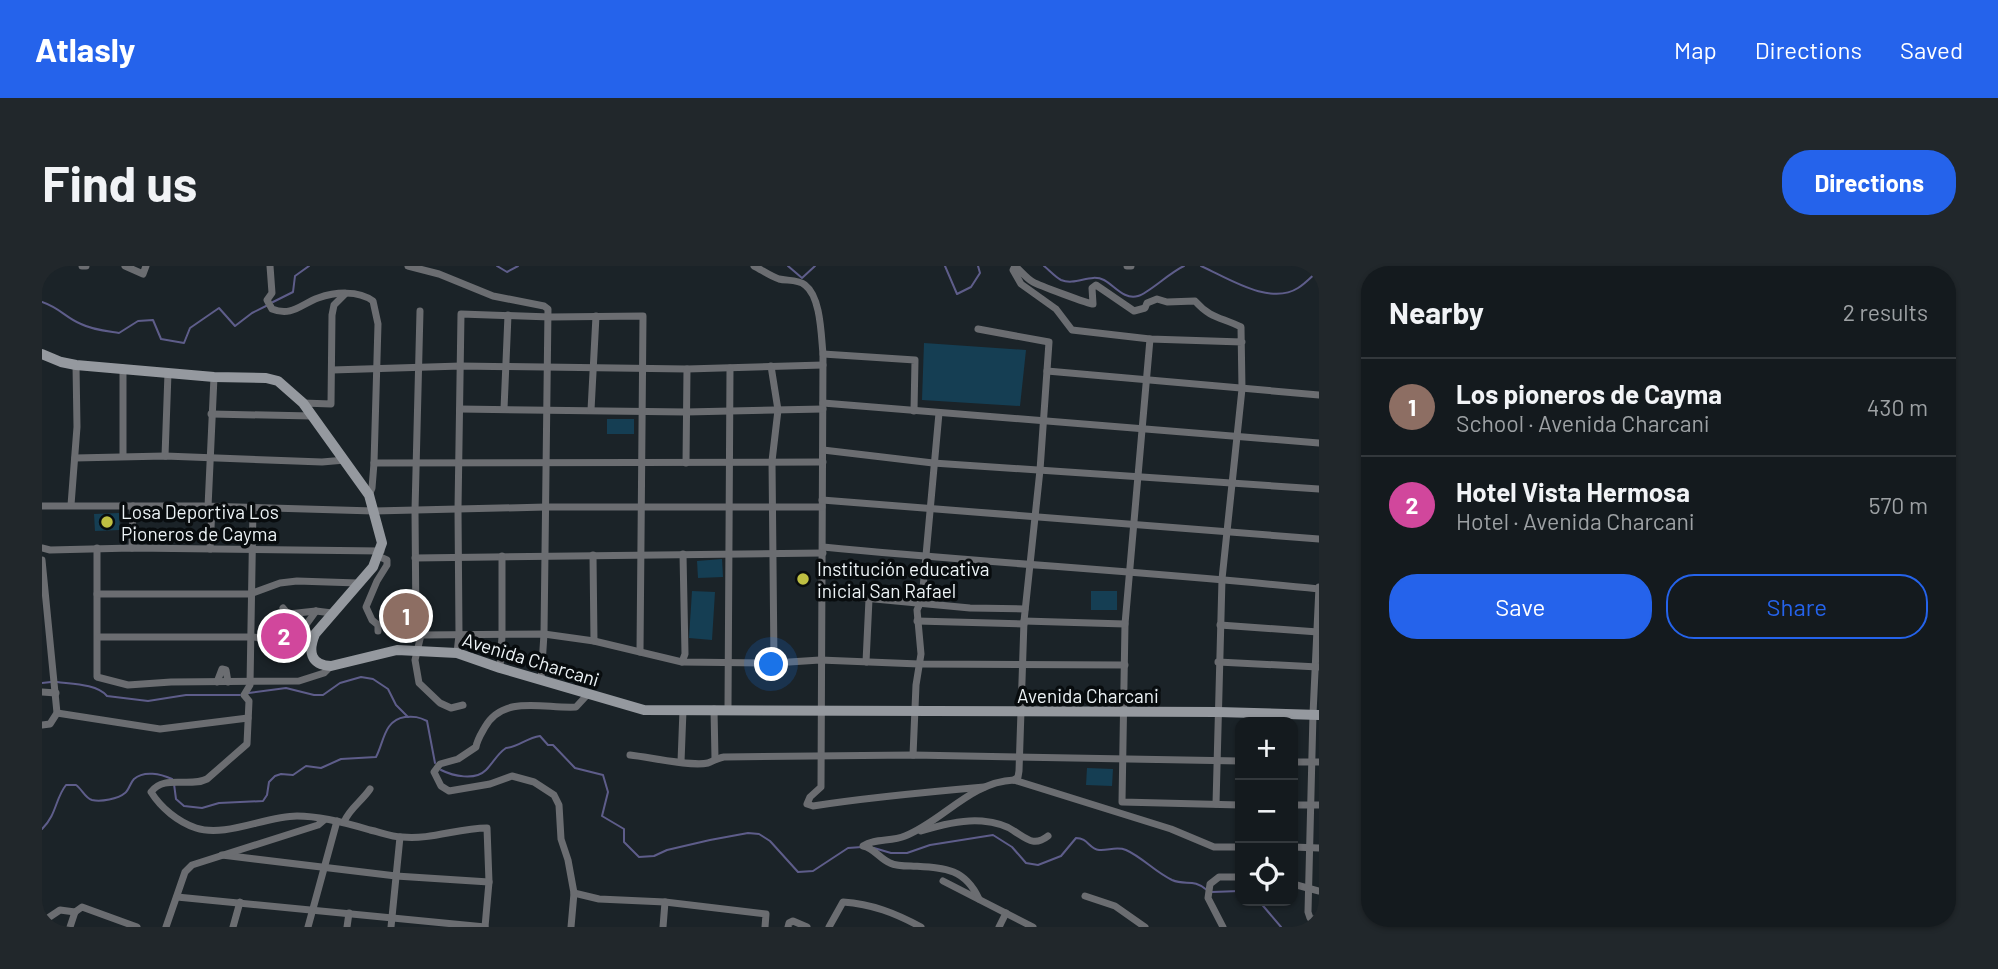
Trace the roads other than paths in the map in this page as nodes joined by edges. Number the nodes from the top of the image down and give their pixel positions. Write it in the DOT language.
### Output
graph roads {
  1 [pos="125,266"];
  2 [pos="146,266"];
  3 [pos="270,266"];
  4 [pos="408,266"];
  5 [pos="754,266"];
  6 [pos="346,293"];
  7 [pos="420,312"];
  8 [pos="508,315"];
  9 [pos="596,316"];
  10 [pos="550,317"];
  11 [pos="978,329"];
  12 [pos="1150,339"];
  13 [pos="1242,342"];
  14 [pos="42,354"];
  15 [pos="823,354"];
  16 [pos="76,365"];
  17 [pos="823,365"];
  18 [pos="461,366"];
  19 [pos="505,366"];
  20 [pos="771,366"];
  21 [pos="548,367"];
  22 [pos="376,368"];
  23 [pos="418,368"];
  24 [pos="730,368"];
  25 [pos="123,369"];
  26 [pos="593,369"];
  27 [pos="644,369"];
  28 [pos="687,369"];
  29 [pos="332,370"];
  30 [pos="1047,371"];
  31 [pos="168,373"];
  32 [pos="214,377"];
  33 [pos="1146,380"];
  34 [pos="1242,389"];
  35 [pos="1319,395"];
  36 [pos="303,403"];
  37 [pos="823,406"];
  38 [pos="460,409"];
  39 [pos="504,409"];
  40 [pos="548,409"];
  41 [pos="591,410"];
  42 [pos="778,410"];
  43 [pos="642,411"];
  44 [pos="729,411"];
  45 [pos="914,411"];
  46 [pos="686,412"];
  47 [pos="939,413"];
  48 [pos="211,414"];
  49 [pos="312,416"];
  50 [pos="1043,421"];
  51 [pos="1143,429"];
  52 [pos="1238,436"];
  53 [pos="1319,443"];
  54 [pos="822,450"];
  55 [pos="123,456"];
  56 [pos="165,456"];
  57 [pos="210,457"];
  58 [pos="75,458"];
  59 [pos="345,460"];
  60 [pos="772,461"];
  61 [pos="546,462"];
  62 [pos="822,462"];
  63 [pos="374,463"];
  64 [pos="416,463"];
  65 [pos="458,463"];
  66 [pos="642,463"];
  67 [pos="686,463"];
  68 [pos="728,463"];
  69 [pos="933,463"];
  70 [pos="1040,470"];
  71 [pos="1138,478"];
  72 [pos="1232,485"];
  73 [pos="1319,489"];
  74 [pos="369,495"];
  75 [pos="822,504"];
  76 [pos="42,506"];
  77 [pos="71,506"];
  78 [pos="133,506"];
  79 [pos="210,507"];
  80 [pos="253,508"];
  81 [pos="546,508"];
  82 [pos="642,508"];
  83 [pos="774,508"];
  84 [pos="929,508"];
  85 [pos="458,509"];
  86 [pos="729,509"];
  87 [pos="415,510"];
  88 [pos="374,511"];
  89 [pos="1035,517"];
  90 [pos="1133,526"];
  91 [pos="1227,532"];
  92 [pos="1319,539"];
  93 [pos="42,548"];
  94 [pos="97,548"];
  95 [pos="132,548"];
  96 [pos="210,549"];
  97 [pos="251,549"];
  98 [pos="823,550"];
  99 [pos="379,553"];
  100 [pos="774,553"];
  101 [pos="642,554"];
  102 [pos="683,554"];
  103 [pos="729,554"];
  104 [pos="545,555"];
  105 [pos="593,555"];
  106 [pos="502,556"];
  107 [pos="925,556"];
  108 [pos="459,557"];
  109 [pos="415,558"];
  110 [pos="42,560"];
  111 [pos="1029,563"];
  112 [pos="368,571"];
  113 [pos="1129,573"];
  114 [pos="1222,579"];
  115 [pos="358,583"];
  116 [pos="376,583"];
  117 [pos="1319,588"];
  118 [pos="44,591"];
  119 [pos="97,594"];
  120 [pos="250,594"];
  121 [pos="822,594"];
  122 [pos="869,599"];
  123 [pos="919,604"];
  124 [pos="283,608"];
  125 [pos="1025,609"];
  126 [pos="316,611"];
  127 [pos="332,613"];
  128 [pos="917,621"];
  129 [pos="1024,622"];
  130 [pos="1125,624"];
  131 [pos="1220,625"];
  132 [pos="378,631"];
  133 [pos="1318,632"];
  134 [pos="544,634"];
  135 [pos="421,635"];
  136 [pos="460,635"];
  137 [pos="46,636"];
  138 [pos="249,636"];
  139 [pos="502,636"];
  140 [pos="99,637"];
  141 [pos="594,641"];
  142 [pos="419,649"];
  143 [pos="640,652"];
  144 [pos="457,653"];
  145 [pos="820,660"];
  146 [pos="682,662"];
  147 [pos="866,662"];
  148 [pos="1218,662"];
  149 [pos="729,663"];
  150 [pos="774,663"];
  151 [pos="919,664"];
  152 [pos="1022,664"];
  153 [pos="1125,665"];
  154 [pos="331,666"];
  155 [pos="1317,667"];
  156 [pos="500,668"];
  157 [pos="541,680"];
  158 [pos="218,682"];
  159 [pos="228,682"];
  160 [pos="250,682"];
  161 [pos="42,692"];
  162 [pos="56,693"];
  163 [pos="588,694"];
  164 [pos="463,705"];
  165 [pos="683,709"];
  166 [pos="714,709"];
  167 [pos="728,709"];
  168 [pos="820,710"];
  169 [pos="915,711"];
  170 [pos="1123,712"];
  171 [pos="1218,712"];
  172 [pos="57,713"];
  173 [pos="1019,713"];
  174 [pos="1316,714"];
  175 [pos="248,718"];
  176 [pos="42,725"];
  177 [pos="630,755"];
  178 [pos="913,755"];
  179 [pos="820,757"];
  180 [pos="1018,757"];
  181 [pos="715,759"];
  182 [pos="1122,759"];
  183 [pos="1217,761"];
  184 [pos="1235,761"];
  185 [pos="681,762"];
  186 [pos="1298,762"];
  187 [pos="1316,762"];
  188 [pos="1014,780"];
  189 [pos="984,787"];
  190 [pos="370,789"];
  191 [pos="1216,804"];
  192 [pos="1235,804"];
  193 [pos="1315,805"];
  194 [pos="324,820"];
  195 [pos="341,822"];
  196 [pos="910,834"];
  197 [pos="1048,836"];
  198 [pos="400,837"];
  199 [pos="1235,847"];
  200 [pos="1315,847"];
  201 [pos="222,855"];
  202 [pos="324,868"];
  203 [pos="396,877"];
  204 [pos="1235,877"];
  205 [pos="943,881"];
  206 [pos="489,882"];
  207 [pos="1298,886"];
  208 [pos="1309,889"];
  209 [pos="1319,891"];
  210 [pos="574,892"];
  211 [pos="1085,896"];
  212 [pos="177,897"];
  213 [pos="979,899"];
  214 [pos="240,902"];
  215 [pos="665,902"];
  216 [pos="312,909"];
  217 [pos="75,912"];
  218 [pos="349,913"];
  219 [pos="1006,913"];
  220 [pos="392,918"];
  221 [pos="1319,921"];
  222 [pos="42,922"];
  223 [pos="438,925"];
  224 [pos="70,927"];
  225 [pos="136,927"];
  226 [pos="166,927"];
  227 [pos="233,927"];
  228 [pos="307,927"];
  229 [pos="347,927"];
  230 [pos="391,927"];
  231 [pos="485,927"];
  232 [pos="571,927"];
  233 [pos="663,927"];
  234 [pos="765,927"];
  235 [pos="771,927"];
  236 [pos="788,927"];
  237 [pos="807,927"];
  238 [pos="829,927"];
  239 [pos="921,927"];
  240 [pos="999,927"];
  241 [pos="1033,927"];
  242 [pos="1143,927"];
  243 [pos="1223,927"];
  1 -- 2 [label="street"];
  3 -- 6 [label="street"];
  4 -- 10 [label="street"];
  5 -- 15 [label="street"];
  6 -- 22 [label="street"];
  6 -- 29 [label="street"];
  7 -- 23 [label="street"];
  8 -- 10 [label="street"];
  8 -- 18 [label="street"];
  8 -- 19 [label="street"];
  9 -- 10 [label="street"];
  9 -- 26 [label="street"];
  9 -- 27 [label="street"];
  10 -- 21 [label="street"];
  11 -- 30 [label="street"];
  12 -- 13 [label="street"];
  12 -- 13 [label="street"];
  12 -- 33 [label="street"];
  13 -- 34 [label="street"];
  14 -- 16 [label="main road"];
  15 -- 17 [label="street"];
  15 -- 45 [label="street"];
  16 -- 25 [label="main road"];
  16 -- 58 [label="street"];
  17 -- 20 [label="street"];
  17 -- 37 [label="street"];
  18 -- 19 [label="street"];
  18 -- 23 [label="street"];
  18 -- 38 [label="street"];
  19 -- 21 [label="street"];
  19 -- 39 [label="street"];
  20 -- 24 [label="street"];
  20 -- 42 [label="street"];
  21 -- 26 [label="street"];
  21 -- 40 [label="street"];
  22 -- 23 [label="street"];
  22 -- 29 [label="street"];
  22 -- 63 [label="street"];
  23 -- 64 [label="street"];
  24 -- 28 [label="street"];
  24 -- 44 [label="street"];
  25 -- 31 [label="main road"];
  25 -- 55 [label="street"];
  26 -- 27 [label="street"];
  26 -- 41 [label="street"];
  27 -- 28 [label="street"];
  27 -- 43 [label="street"];
  28 -- 46 [label="street"];
  29 -- 36 [label="street"];
  30 -- 33 [label="street"];
  30 -- 50 [label="street"];
  31 -- 32 [label="main road"];
  31 -- 56 [label="street"];
  32 -- 36 [label="main road"];
  32 -- 48 [label="street"];
  33 -- 34 [label="street"];
  33 -- 51 [label="street"];
  34 -- 35 [label="street"];
  34 -- 52 [label="street"];
  36 -- 49 [label="main road"];
  37 -- 42 [label="street"];
  37 -- 45 [label="street"];
  37 -- 54 [label="street"];
  38 -- 39 [label="street"];
  38 -- 65 [label="street"];
  39 -- 40 [label="street"];
  40 -- 41 [label="street"];
  40 -- 61 [label="street"];
  41 -- 43 [label="street"];
  42 -- 44 [label="street"];
  42 -- 60 [label="street"];
  43 -- 46 [label="street"];
  43 -- 66 [label="street"];
  44 -- 46 [label="street"];
  44 -- 68 [label="street"];
  45 -- 47 [label="street"];
  46 -- 67 [label="street"];
  47 -- 50 [label="street"];
  47 -- 69 [label="street"];
  48 -- 49 [label="street"];
  48 -- 57 [label="street"];
  49 -- 59 [label="main road"];
  50 -- 51 [label="street"];
  50 -- 70 [label="street"];
  51 -- 52 [label="street"];
  51 -- 71 [label="street"];
  52 -- 53 [label="street"];
  52 -- 72 [label="street"];
  54 -- 62 [label="street"];
  54 -- 69 [label="street"];
  55 -- 56 [label="street"];
  55 -- 58 [label="street"];
  56 -- 57 [label="street"];
  57 -- 59 [label="street"];
  57 -- 79 [label="street"];
  58 -- 77 [label="street"];
  59 -- 74 [label="main road"];
  60 -- 62 [label="street"];
  60 -- 68 [label="street"];
  60 -- 83 [label="street"];
  61 -- 65 [label="street"];
  61 -- 66 [label="street"];
  61 -- 81 [label="street"];
  62 -- 75 [label="street"];
  63 -- 64 [label="street"];
  63 -- 74 [label="street"];
  64 -- 65 [label="street"];
  64 -- 87 [label="street"];
  65 -- 85 [label="street"];
  66 -- 67 [label="street"];
  66 -- 82 [label="street"];
  67 -- 68 [label="street"];
  68 -- 86 [label="street"];
  69 -- 70 [label="street"];
  69 -- 84 [label="street"];
  70 -- 71 [label="street"];
  70 -- 89 [label="street"];
  71 -- 72 [label="street"];
  71 -- 90 [label="street"];
  72 -- 73 [label="street"];
  72 -- 91 [label="street"];
  74 -- 88 [label="main road"];
  75 -- 83 [label="street"];
  75 -- 84 [label="street"];
  75 -- 98 [label="street"];
  76 -- 77 [label="street"];
  77 -- 78 [label="street"];
  78 -- 79 [label="street"];
  78 -- 95 [label="street"];
  79 -- 80 [label="street"];
  79 -- 96 [label="street"];
  80 -- 88 [label="street"];
  80 -- 97 [label="street"];
  81 -- 82 [label="street"];
  81 -- 85 [label="street"];
  81 -- 104 [label="street"];
  82 -- 86 [label="street"];
  82 -- 101 [label="street"];
  83 -- 86 [label="street"];
  83 -- 100 [label="street"];
  84 -- 89 [label="street"];
  84 -- 107 [label="street"];
  85 -- 87 [label="street"];
  85 -- 108 [label="street"];
  86 -- 103 [label="street"];
  87 -- 88 [label="street"];
  87 -- 109 [label="street"];
  88 -- 99 [label="main road"];
  89 -- 90 [label="street"];
  89 -- 111 [label="street"];
  90 -- 91 [label="street"];
  90 -- 113 [label="street"];
  91 -- 92 [label="street"];
  91 -- 114 [label="street"];
  93 -- 94 [label="street"];
  94 -- 95 [label="street"];
  94 -- 119 [label="street"];
  95 -- 96 [label="street"];
  96 -- 97 [label="street"];
  97 -- 99 [label="street"];
  97 -- 120 [label="street"];
  98 -- 100 [label="street"];
  98 -- 107 [label="street"];
  98 -- 121 [label="street"];
  99 -- 112 [label="main road"];
  99 -- 116 [label="street"];
  100 -- 103 [label="street"];
  100 -- 150 [label="street"];
  101 -- 102 [label="street"];
  101 -- 105 [label="street"];
  101 -- 143 [label="street"];
  102 -- 103 [label="street"];
  102 -- 146 [label="street"];
  103 -- 149 [label="street"];
  104 -- 105 [label="street"];
  104 -- 106 [label="street"];
  104 -- 134 [label="street"];
  105 -- 141 [label="street"];
  106 -- 108 [label="street"];
  106 -- 139 [label="street"];
  107 -- 111 [label="street"];
  107 -- 123 [label="street"];
  108 -- 109 [label="street"];
  108 -- 136 [label="street"];
  109 -- 135 [label="street"];
  110 -- 118 [label="street"];
  111 -- 113 [label="street"];
  111 -- 125 [label="street"];
  112 -- 115 [label="main road"];
  112 -- 116 [label="street"];
  113 -- 114 [label="street"];
  113 -- 130 [label="street"];
  114 -- 117 [label="street"];
  114 -- 131 [label="street"];
  115 -- 120 [label="street"];
  115 -- 127 [label="main road"];
  116 -- 132 [label="street"];
  117 -- 133 [label="street"];
  118 -- 137 [label="street"];
  119 -- 120 [label="street"];
  119 -- 140 [label="street"];
  120 -- 138 [label="street"];
  121 -- 122 [label="street"];
  121 -- 145 [label="street"];
  122 -- 123 [label="street"];
  122 -- 147 [label="street"];
  123 -- 125 [label="street"];
  123 -- 128 [label="street"];
  124 -- 126 [label="street"];
  125 -- 129 [label="street"];
  126 -- 127 [label="street"];
  126 -- 138 [label="street"];
  127 -- 154 [label="main road"];
  128 -- 129 [label="street"];
  128 -- 151 [label="street"];
  129 -- 130 [label="street"];
  129 -- 152 [label="street"];
  130 -- 153 [label="street"];
  131 -- 133 [label="street"];
  131 -- 148 [label="street"];
  133 -- 155 [label="street"];
  134 -- 139 [label="street"];
  134 -- 141 [label="street"];
  134 -- 157 [label="street"];
  135 -- 136 [label="street"];
  135 -- 142 [label="street"];
  136 -- 139 [label="street"];
  136 -- 144 [label="street"];
  137 -- 162 [label="street"];
  138 -- 140 [label="street"];
  138 -- 160 [label="street"];
  139 -- 156 [label="street"];
  140 -- 158 [label="street"];
  141 -- 143 [label="street"];
  142 -- 144 [label="main road, Avenida Charcani"];
  142 -- 154 [label="main road, Avenida Charcani"];
  142 -- 164 [label="street"];
  143 -- 146 [label="street"];
  144 -- 156 [label="main road, Avenida Charcani"];
  145 -- 147 [label="street"];
  145 -- 150 [label="street"];
  145 -- 168 [label="street"];
  146 -- 149 [label="street"];
  147 -- 151 [label="street"];
  148 -- 155 [label="street"];
  148 -- 171 [label="street"];
  149 -- 150 [label="street"];
  149 -- 167 [label="street"];
  151 -- 152 [label="street"];
  151 -- 169 [label="street"];
  152 -- 153 [label="street"];
  152 -- 173 [label="street"];
  153 -- 170 [label="street"];
  154 -- 160 [label="street"];
  155 -- 174 [label="street"];
  156 -- 157 [label="main road, Avenida Charcani"];
  157 -- 163 [label="main road, Avenida Charcani"];
  158 -- 159 [label="street"];
  158 -- 159 [label="street"];
  159 -- 160 [label="street"];
  160 -- 175 [label="street"];
  161 -- 162 [label="street"];
  162 -- 172 [label="street"];
  163 -- 165 [label="main road, Avenida Charcani"];
  163 -- 210 [label="street"];
  165 -- 166 [label="main road, Avenida Charcani"];
  165 -- 185 [label="street"];
  166 -- 167 [label="main road, Avenida Charcani"];
  166 -- 181 [label="street"];
  167 -- 168 [label="main road, Avenida Charcani"];
  168 -- 169 [label="main road, Avenida Charcani"];
  168 -- 179 [label="street"];
  169 -- 173 [label="main road, Avenida Charcani"];
  169 -- 178 [label="street"];
  170 -- 171 [label="main road, Avenida Charcani"];
  170 -- 173 [label="main road, Avenida Charcani"];
  170 -- 182 [label="street"];
  171 -- 174 [label="main road, Avenida Charcani"];
  171 -- 183 [label="street"];
  172 -- 175 [label="street"];
  172 -- 176 [label="street"];
  173 -- 180 [label="street"];
  174 -- 187 [label="street"];
  175 -- 194 [label="street"];
  177 -- 185 [label="street"];
  178 -- 179 [label="street"];
  178 -- 180 [label="street"];
  179 -- 181 [label="street"];
  179 -- 189 [label="street"];
  180 -- 182 [label="street"];
  180 -- 188 [label="street"];
  181 -- 185 [label="street"];
  182 -- 183 [label="street"];
  182 -- 191 [label="street"];
  183 -- 184 [label="street"];
  183 -- 191 [label="street"];
  186 -- 187 [label="street"];
  187 -- 193 [label="street"];
  188 -- 189 [label="street"];
  188 -- 199 [label="street"];
  189 -- 196 [label="street"];
  190 -- 195 [label="street"];
  191 -- 192 [label="street"];
  193 -- 200 [label="street"];
  194 -- 195 [label="street"];
  194 -- 201 [label="street"];
  195 -- 198 [label="street"];
  195 -- 202 [label="street"];
  196 -- 197 [label="street"];
  196 -- 213 [label="street"];
  198 -- 203 [label="street"];
  198 -- 206 [label="street"];
  200 -- 208 [label="street"];
  201 -- 202 [label="street"];
  201 -- 212 [label="street"];
  202 -- 203 [label="street"];
  202 -- 216 [label="street"];
  203 -- 206 [label="street"];
  203 -- 220 [label="street"];
  204 -- 243 [label="street"];
  205 -- 213 [label="street"];
  206 -- 231 [label="street"];
  207 -- 208 [label="street"];
  208 -- 209 [label="street"];
  208 -- 221 [label="street"];
  210 -- 215 [label="street"];
  210 -- 232 [label="street"];
  211 -- 242 [label="street"];
  212 -- 214 [label="street"];
  212 -- 226 [label="street"];
  213 -- 219 [label="street"];
  214 -- 216 [label="street"];
  214 -- 227 [label="street"];
  215 -- 233 [label="street"];
  215 -- 234 [label="street"];
  216 -- 218 [label="street"];
  216 -- 228 [label="street"];
  217 -- 222 [label="street"];
  217 -- 224 [label="street"];
  217 -- 225 [label="street"];
  218 -- 220 [label="street"];
  218 -- 229 [label="street"];
  219 -- 240 [label="street"];
  219 -- 241 [label="street"];
  220 -- 223 [label="street"];
  220 -- 230 [label="street"];
  223 -- 231 [label="street"];
  234 -- 235 [label="street"];
  236 -- 237 [label="street"];
  238 -- 239 [label="street"];
}
